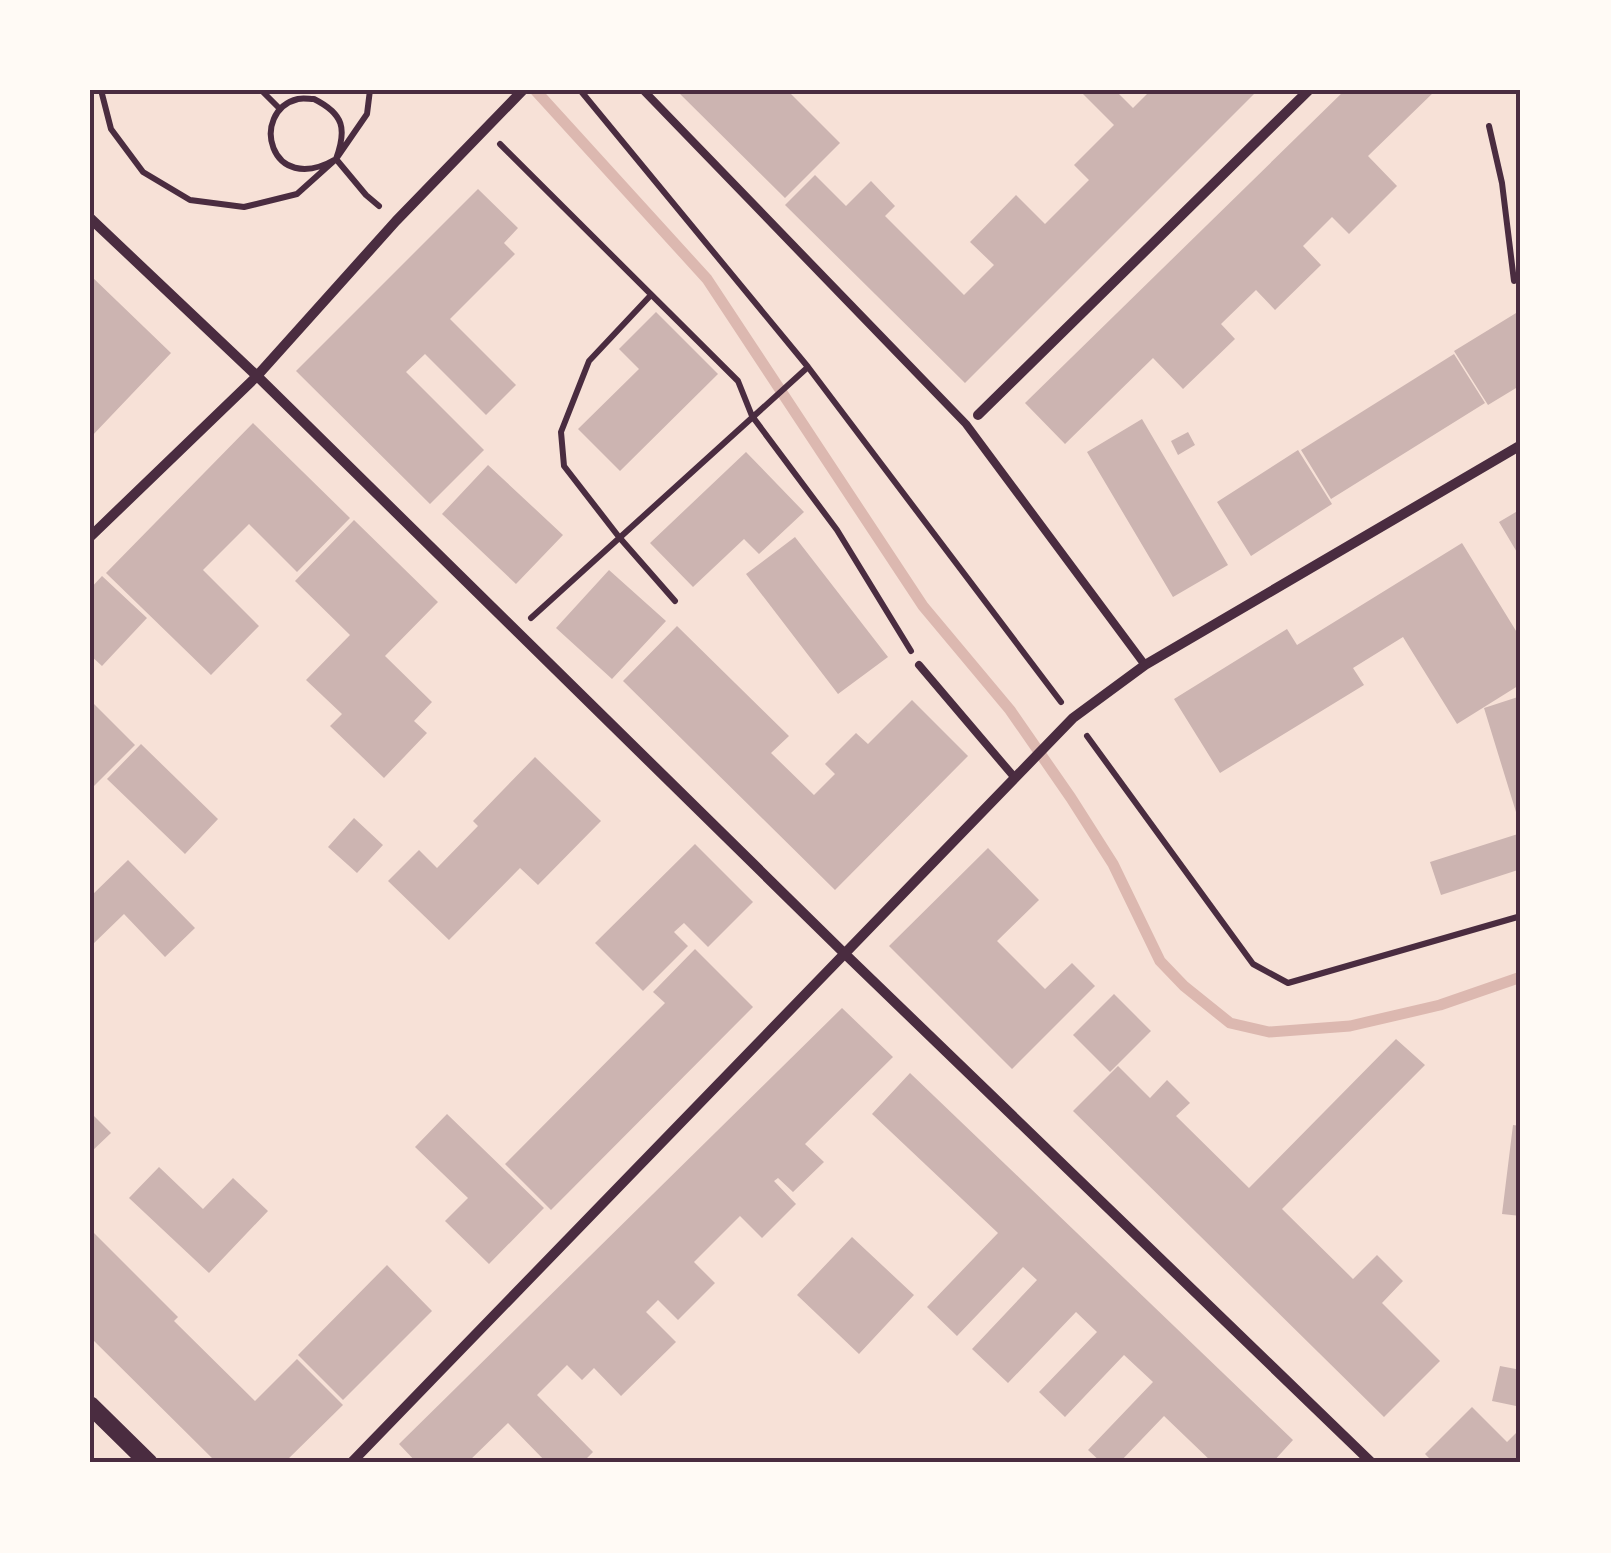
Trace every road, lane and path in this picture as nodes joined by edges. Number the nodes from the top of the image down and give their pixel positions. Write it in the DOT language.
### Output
graph roads {
  1 [pos="101,90"];
  2 [pos="261,90"];
  3 [pos="370,90"];
  4 [pos="580,90"];
  5 [pos="643,90"];
  6 [pos="1309,90"];
  7 [pos="520,94"];
  8 [pos="280,109"];
  9 [pos="1489,126"];
  10 [pos="486,130"];
  11 [pos="336,159"];
  12 [pos="90,218"];
  13 [pos="396,221"];
  14 [pos="1514,282"];
  15 [pos="651,295"];
  16 [pos="808,367"];
  17 [pos="257,376"];
  18 [pos="978,415"];
  19 [pos="752,416"];
  20 [pos="1521,445"];
  21 [pos="90,537"];
  22 [pos="619,537"];
  23 [pos="675,601"];
  24 [pos="516,631"];
  25 [pos="919,665"];
  26 [pos="1145,665"];
  27 [pos="1073,718"];
  28 [pos="1015,778"];
  29 [pos="1521,916"];
  30 [pos="844,953"];
  31 [pos="90,1405"];
  32 [pos="149,1463"];
  33 [pos="351,1463"];
  34 [pos="1372,1463"];
  1 -- 11 [label="path"];
  2 -- 8 [label="path"];
  3 -- 11 [label="path"];
  4 -- 16 [label="path"];
  5 -- 26 [label="lane"];
  6 -- 18 [label="street"];
  7 -- 10 [label="street"];
  8 -- 11 [label="path"];
  8 -- 11 [label="path"];
  9 -- 14 [label="path"];
  10 -- 13 [label="street"];
  10 -- 15 [label="path"];
  11 -- 13 [label="path"];
  12 -- 17 [label="street"];
  13 -- 17 [label="street"];
  15 -- 19 [label="path"];
  15 -- 22 [label="path"];
  16 -- 19 [label="path"];
  16 -- 27 [label="path"];
  17 -- 21 [label="street"];
  17 -- 24 [label="street"];
  19 -- 22 [label="path"];
  19 -- 25 [label="path"];
  20 -- 26 [label="street"];
  22 -- 23 [label="path"];
  22 -- 24 [label="path"];
  24 -- 30 [label="street"];
  25 -- 28 [label="lane"];
  26 -- 27 [label="street"];
  27 -- 28 [label="street"];
  27 -- 29 [label="path"];
  28 -- 30 [label="street"];
  30 -- 33 [label="street"];
  30 -- 34 [label="street"];
  31 -- 32 [label="street"];
}
